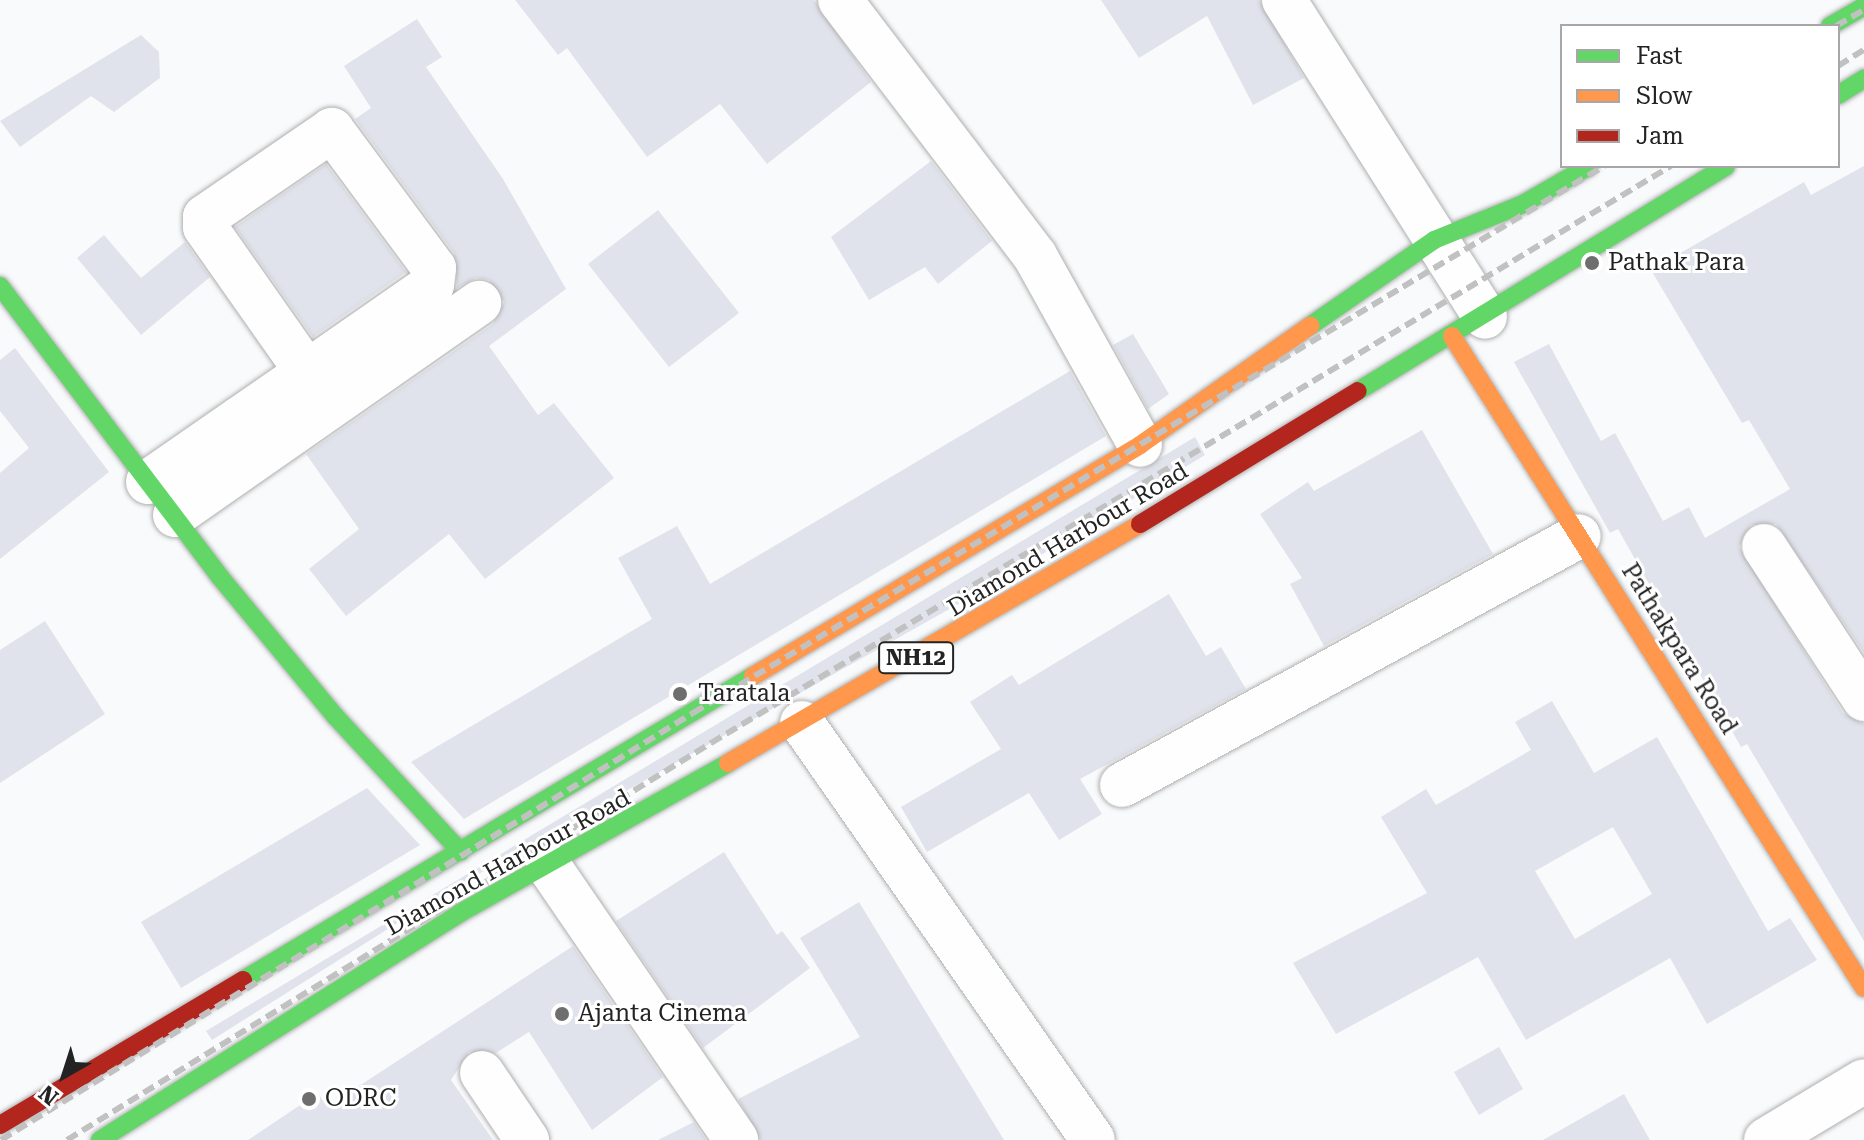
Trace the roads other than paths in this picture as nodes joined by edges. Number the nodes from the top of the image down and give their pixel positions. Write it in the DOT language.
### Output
graph roads {
  1 [pos="840,0"];
  2 [pos="1284,0"];
  3 [pos="1864,79"];
  4 [pos="1840,94"];
  5 [pos="1586,168"];
  6 [pos="1723,168"];
  7 [pos="1434,240"];
  8 [pos="0,286"];
  9 [pos="479,303"];
  10 [pos="1469,327"];
  11 [pos="307,372"];
  12 [pos="1140,445"];
  13 [pos="162,499"];
  14 [pos="1579,536"];
  15 [pos="1764,546"];
  16 [pos="1864,699"];
  17 [pos="802,723"];
  18 [pos="1122,785"];
  19 [pos="461,852"];
  20 [pos="548,865"];
  21 [pos="1860,974"];
  22 [pos="482,1073"];
  23 [pos="1864,1081"];
  24 [pos="0,1125"];
  25 [pos="100,1140"];
  26 [pos="527,1140"];
  27 [pos="736,1140"];
  28 [pos="1093,1140"];
  29 [pos="1766,1140"];
  1 -- 12 [label="street"];
  2 -- 7 [label="street"];
  3 -- 4 [label="main road"];
  5 -- 7 [label="main road, Diamond Harbour Road / NH12"];
  6 -- 10 [label="main road, Diamond Harbour Road / NH12"];
  7 -- 10 [label="street"];
  7 -- 12 [label="main road, Diamond Harbour Road / NH12"];
  8 -- 13 [label="main road"];
  9 -- 13 [label="street"];
  10 -- 14 [label="main road, Pathakpara Road"];
  10 -- 17 [label="main road, Diamond Harbour Road / NH12"];
  11 -- 11 [label="street"];
  11 -- 13 [label="street"];
  12 -- 19 [label="main road, Diamond Harbour Road / NH12"];
  13 -- 19 [label="main road"];
  14 -- 18 [label="street"];
  14 -- 21 [label="main road, Pathakpara Road"];
  15 -- 16 [label="street"];
  17 -- 20 [label="main road, Diamond Harbour Road / NH12"];
  17 -- 28 [label="street"];
  19 -- 24 [label="main road, Diamond Harbour Road / NH12"];
  20 -- 25 [label="main road, Diamond Harbour Road / NH12"];
  20 -- 27 [label="street"];
  22 -- 26 [label="street"];
  23 -- 29 [label="street"];
}
